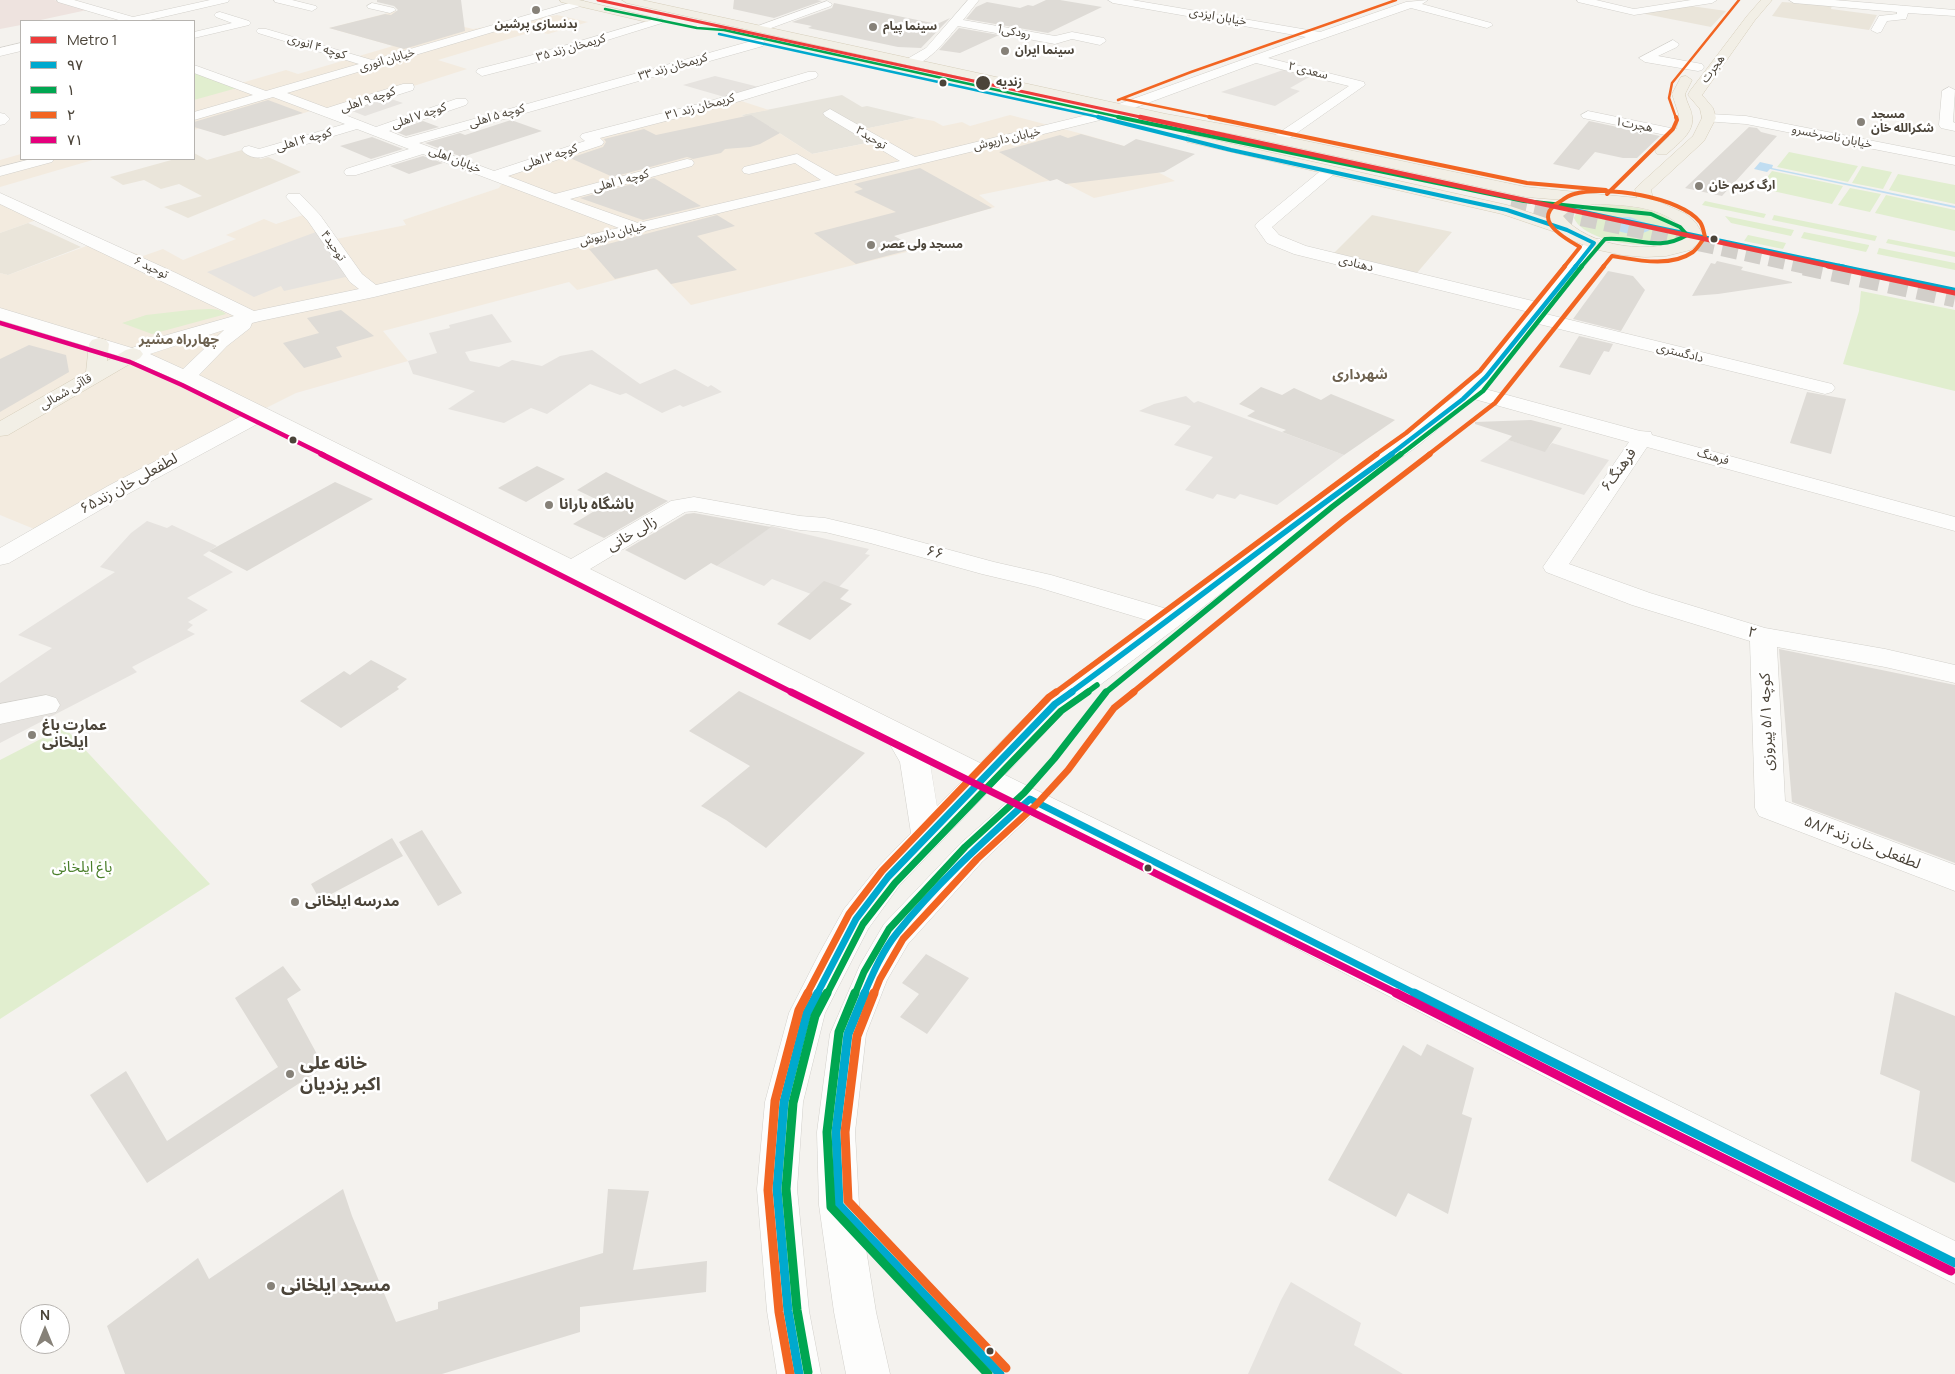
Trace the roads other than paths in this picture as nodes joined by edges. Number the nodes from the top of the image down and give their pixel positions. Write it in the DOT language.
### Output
graph roads {
  1 [pos="62,0"];
  2 [pos="224,0"];
  3 [pos="279,0"];
  4 [pos="565,0"];
  5 [pos="627,0"];
  6 [pos="966,0"];
  7 [pos="974,0"];
  8 [pos="1113,0"];
  9 [pos="1360,0"];
  10 [pos="1423,0"];
  11 [pos="1582,0"];
  12 [pos="1644,0"];
  13 [pos="1712,0"];
  14 [pos="1750,0"];
  15 [pos="1768,0"];
  16 [pos="1794,0"];
  17 [pos="580,3"];
  18 [pos="827,4"];
  19 [pos="1925,5"];
  20 [pos="372,6"];
  21 [pos="1406,6"];
  22 [pos="1673,6"];
  23 [pos="312,8"];
  24 [pos="1614,8"];
  25 [pos="1903,9"];
  26 [pos="390,10"];
  27 [pos="1173,10"];
  28 [pos="1585,13"];
  29 [pos="1955,13"];
  30 [pos="220,15"];
  31 [pos="1158,18"];
  32 [pos="133,20"];
  33 [pos="141,20"];
  34 [pos="658,21"];
  35 [pos="957,22"];
  36 [pos="1487,25"];
  37 [pos="753,27"];
  38 [pos="1877,30"];
  39 [pos="262,31"];
  40 [pos="719,34"];
  41 [pos="1322,36"];
  42 [pos="564,37"];
  43 [pos="198,38"];
  44 [pos="1100,41"];
  45 [pos="591,42"];
  46 [pos="759,43"];
  47 [pos="1673,44"];
  48 [pos="20,47"];
  49 [pos="610,47"];
  50 [pos="0,52"];
  51 [pos="1256,59"];
  52 [pos="911,62"];
  53 [pos="373,64"];
  54 [pos="1698,67"];
  55 [pos="195,69"];
  56 [pos="482,72"];
  57 [pos="812,74"];
  58 [pos="408,87"];
  59 [pos="588,91"];
  60 [pos="270,94"];
  61 [pos="1949,95"];
  62 [pos="461,102"];
  63 [pos="1121,108"];
  64 [pos="329,112"];
  65 [pos="830,113"];
  66 [pos="1588,115"];
  67 [pos="195,116"];
  68 [pos="1095,117"];
  69 [pos="1166,118"];
  70 [pos="1709,118"];
  71 [pos="360,124"];
  72 [pos="1139,126"];
  73 [pos="1955,127"];
  74 [pos="376,131"];
  75 [pos="1680,134"];
  76 [pos="587,137"];
  77 [pos="1279,140"];
  78 [pos="407,142"];
  79 [pos="424,148"];
  80 [pos="249,150"];
  81 [pos="43,160"];
  82 [pos="1955,161"];
  83 [pos="912,162"];
  84 [pos="687,163"];
  85 [pos="749,170"];
  86 [pos="1330,171"];
  87 [pos="0,172"];
  88 [pos="351,172"];
  89 [pos="494,176"];
  90 [pos="832,180"];
  91 [pos="1635,187"];
  92 [pos="294,197"];
  93 [pos="0,198"];
  94 [pos="554,199"];
  95 [pos="1595,199"];
  96 [pos="1613,200"];
  97 [pos="1515,201"];
  98 [pos="1653,206"];
  99 [pos="636,228"];
  100 [pos="1566,230"];
  101 [pos="1594,243"];
  102 [pos="374,292"];
  103 [pos="1538,313"];
  104 [pos="0,314"];
  105 [pos="253,318"];
  106 [pos="99,344"];
  107 [pos="133,354"];
  108 [pos="96,375"];
  109 [pos="186,377"];
  110 [pos="1826,388"];
  111 [pos="1471,392"];
  112 [pos="260,414"];
  113 [pos="0,430"];
  114 [pos="1643,437"];
  115 [pos="694,504"];
  116 [pos="1955,524"];
  117 [pos="0,558"];
  118 [pos="1555,567"];
  119 [pos="572,570"];
  120 [pos="1171,620"];
  121 [pos="1763,636"];
  122 [pos="1955,674"];
  123 [pos="46,705"];
  124 [pos="0,714"];
  125 [pos="898,734"];
  126 [pos="986,777"];
  127 [pos="1030,799"];
  128 [pos="1770,808"];
  129 [pos="927,836"];
  130 [pos="1955,878"];
  131 [pos="856,919"];
  132 [pos="896,934"];
  133 [pos="1955,1262"];
  134 [pos="799,1374"];
  135 [pos="868,1374"];
  1 -- 32 [label="street"];
  2 -- 33 [label="street"];
  3 -- 23 [label="street"];
  4 -- 17 [label="main road"];
  5 -- 37 [label="main road"];
  6 -- 7 [label="street"];
  7 -- 35 [label="street"];
  8 -- 27 [label="street, خیابان ایزدی"];
  9 -- 21 [label="street"];
  10 -- 21 [label="street"];
  11 -- 24 [label="street"];
  12 -- 22 [label="street"];
  13 -- 22 [label="street"];
  14 -- 54 [label="main road, هجرت"];
  15 -- 70 [label="main road, هجرت"];
  16 -- 25 [label="street"];
  17 -- 34 [label="main road"];
  17 -- 53 [label="street, خیابان انوری"];
  18 -- 37 [label="street"];
  19 -- 25 [label="street"];
  19 -- 29 [label="street"];
  20 -- 26 [label="street"];
  21 -- 36 [label="street"];
  21 -- 41 [label="street"];
  22 -- 24 [label="street"];
  24 -- 28 [label="street"];
  25 -- 38 [label="street"];
  27 -- 31 [label="street"];
  27 -- 41 [label="street, خیابان ایزدی"];
  30 -- 43 [label="street"];
  34 -- 40 [label="main road"];
  34 -- 45 [label="street, کریمخان زند ۳۵"];
  35 -- 44 [label="street, 1رودکی"];
  35 -- 52 [label="street"];
  37 -- 40 [label="main road"];
  37 -- 52 [label="main road"];
  39 -- 53 [label="street, کوچه ۴ انوری"];
  40 -- 46 [label="main road"];
  41 -- 51 [label="street"];
  42 -- 45 [label="street"];
  45 -- 49 [label="street"];
  45 -- 56 [label="street, کریمخان زند ۳۵"];
  46 -- 59 [label="street, کریمخان زند ۳۳"];
  46 -- 68 [label="main road"];
  47 -- 54 [label="street"];
  48 -- 50 [label="street"];
  51 -- 63 [label="street"];
  51 -- 77 [label="street, سعدی ۲"];
  52 -- 63 [label="main road"];
  53 -- 60 [label="street, خیابان انوری"];
  54 -- 75 [label="main road, هجرت"];
  55 -- 60 [label="street, خیابان اهلی"];
  57 -- 76 [label="street, کریمخان زند ۳۱"];
  58 -- 64 [label="street, کوچه ۹ اهلی"];
  59 -- 78 [label="street, کوچه ۵ اهلی"];
  60 -- 64 [label="street, خیابان اهلی"];
  60 -- 67 [label="street, خیابان انوری"];
  61 -- 73 [label="street"];
  62 -- 74 [label="street, کوچه ۷ اهلی"];
  63 -- 69 [label="main road"];
  64 -- 71 [label="street, خیابان اهلی"];
  65 -- 83 [label="street, توحید۲"];
  66 -- 75 [label="street, ۱هجرت"];
  68 -- 72 [label="main road"];
  68 -- 83 [label="street, خیابان داریوش"];
  69 -- 77 [label="main road"];
  69 -- 97 [label="main road"];
  70 -- 82 [label="street, خیابان ناصرخسرو"];
  70 -- 91 [label="main road"];
  71 -- 74 [label="street, خیابان اهلی"];
  71 -- 80 [label="street, کوچه ۴ اهلی"];
  72 -- 86 [label="main road"];
  72 -- 97 [label="main road"];
  74 -- 78 [label="street, خیابان اهلی"];
  75 -- 91 [label="main road"];
  76 -- 89 [label="street, کوچه ۳ اهلی"];
  77 -- 97 [label="main road"];
  78 -- 79 [label="street, خیابان اهلی"];
  79 -- 88 [label="street"];
  79 -- 89 [label="street, خیابان اهلی"];
  81 -- 87 [label="street"];
  83 -- 90 [label="street, خیابان داریوش"];
  84 -- 94 [label="street, کوچه ۱ اهلی"];
  85 -- 90 [label="street"];
  86 -- 97 [label="main road"];
  86 -- 103 [label="street, دهنادی"];
  89 -- 94 [label="street, خیابان اهلی"];
  90 -- 99 [label="street, خیابان داریوش"];
  91 -- 96 [label="main road"];
  91 -- 98 [label="main road"];
  92 -- 102 [label="street, توحید۴"];
  93 -- 105 [label="street, ۶ توحید"];
  94 -- 99 [label="street, خیابان اهلی"];
  95 -- 96 [label="main road"];
  95 -- 97 [label="main road"];
  95 -- 100 [label="main road"];
  96 -- 98 [label="main road"];
  97 -- 100 [label="main road"];
  98 -- 101 [label="main road"];
  99 -- 102 [label="street, خیابان داریوش"];
  100 -- 101 [label="main road"];
  101 -- 103 [label="street"];
  102 -- 105 [label="street, خیابان داریوش"];
  103 -- 110 [label="street, دادگستری"];
  103 -- 111 [label="street"];
  104 -- 106 [label="street"];
  105 -- 107 [label="street, خیابان داریوش"];
  105 -- 109 [label="street"];
  106 -- 107 [label="street"];
  106 -- 108 [label="main road"];
  107 -- 108 [label="main road, قاآنی شمالی"];
  107 -- 109 [label="street"];
  108 -- 113 [label="main road, قاآنی شمالی"];
  109 -- 112 [label="street"];
  111 -- 114 [label="street, فرهنگ"];
  111 -- 120 [label="street"];
  112 -- 117 [label="street, لطفعلی خان زند۶۵"];
  112 -- 119 [label="street"];
  114 -- 116 [label="street, فرهنگ"];
  114 -- 118 [label="street, فرهنگ۶"];
  115 -- 119 [label="street, زالی خانی"];
  115 -- 120 [label="street, ۶۶"];
  118 -- 121 [label="street, ۲"];
  119 -- 125 [label="street"];
  120 -- 126 [label="street"];
  121 -- 122 [label="street, ۲"];
  121 -- 128 [label="street, کوچه ۵/۱ پیروزی"];
  123 -- 124 [label="street"];
  125 -- 126 [label="street"];
  125 -- 129 [label="street"];
  126 -- 127 [label="street"];
  126 -- 129 [label="street"];
  127 -- 132 [label="street"];
  127 -- 133 [label="street"];
  128 -- 130 [label="street, لطفعلی خان زند۵۸/۴"];
  129 -- 131 [label="street"];
  131 -- 132 [label="street"];
  131 -- 134 [label="street"];
  132 -- 135 [label="street"];
}
